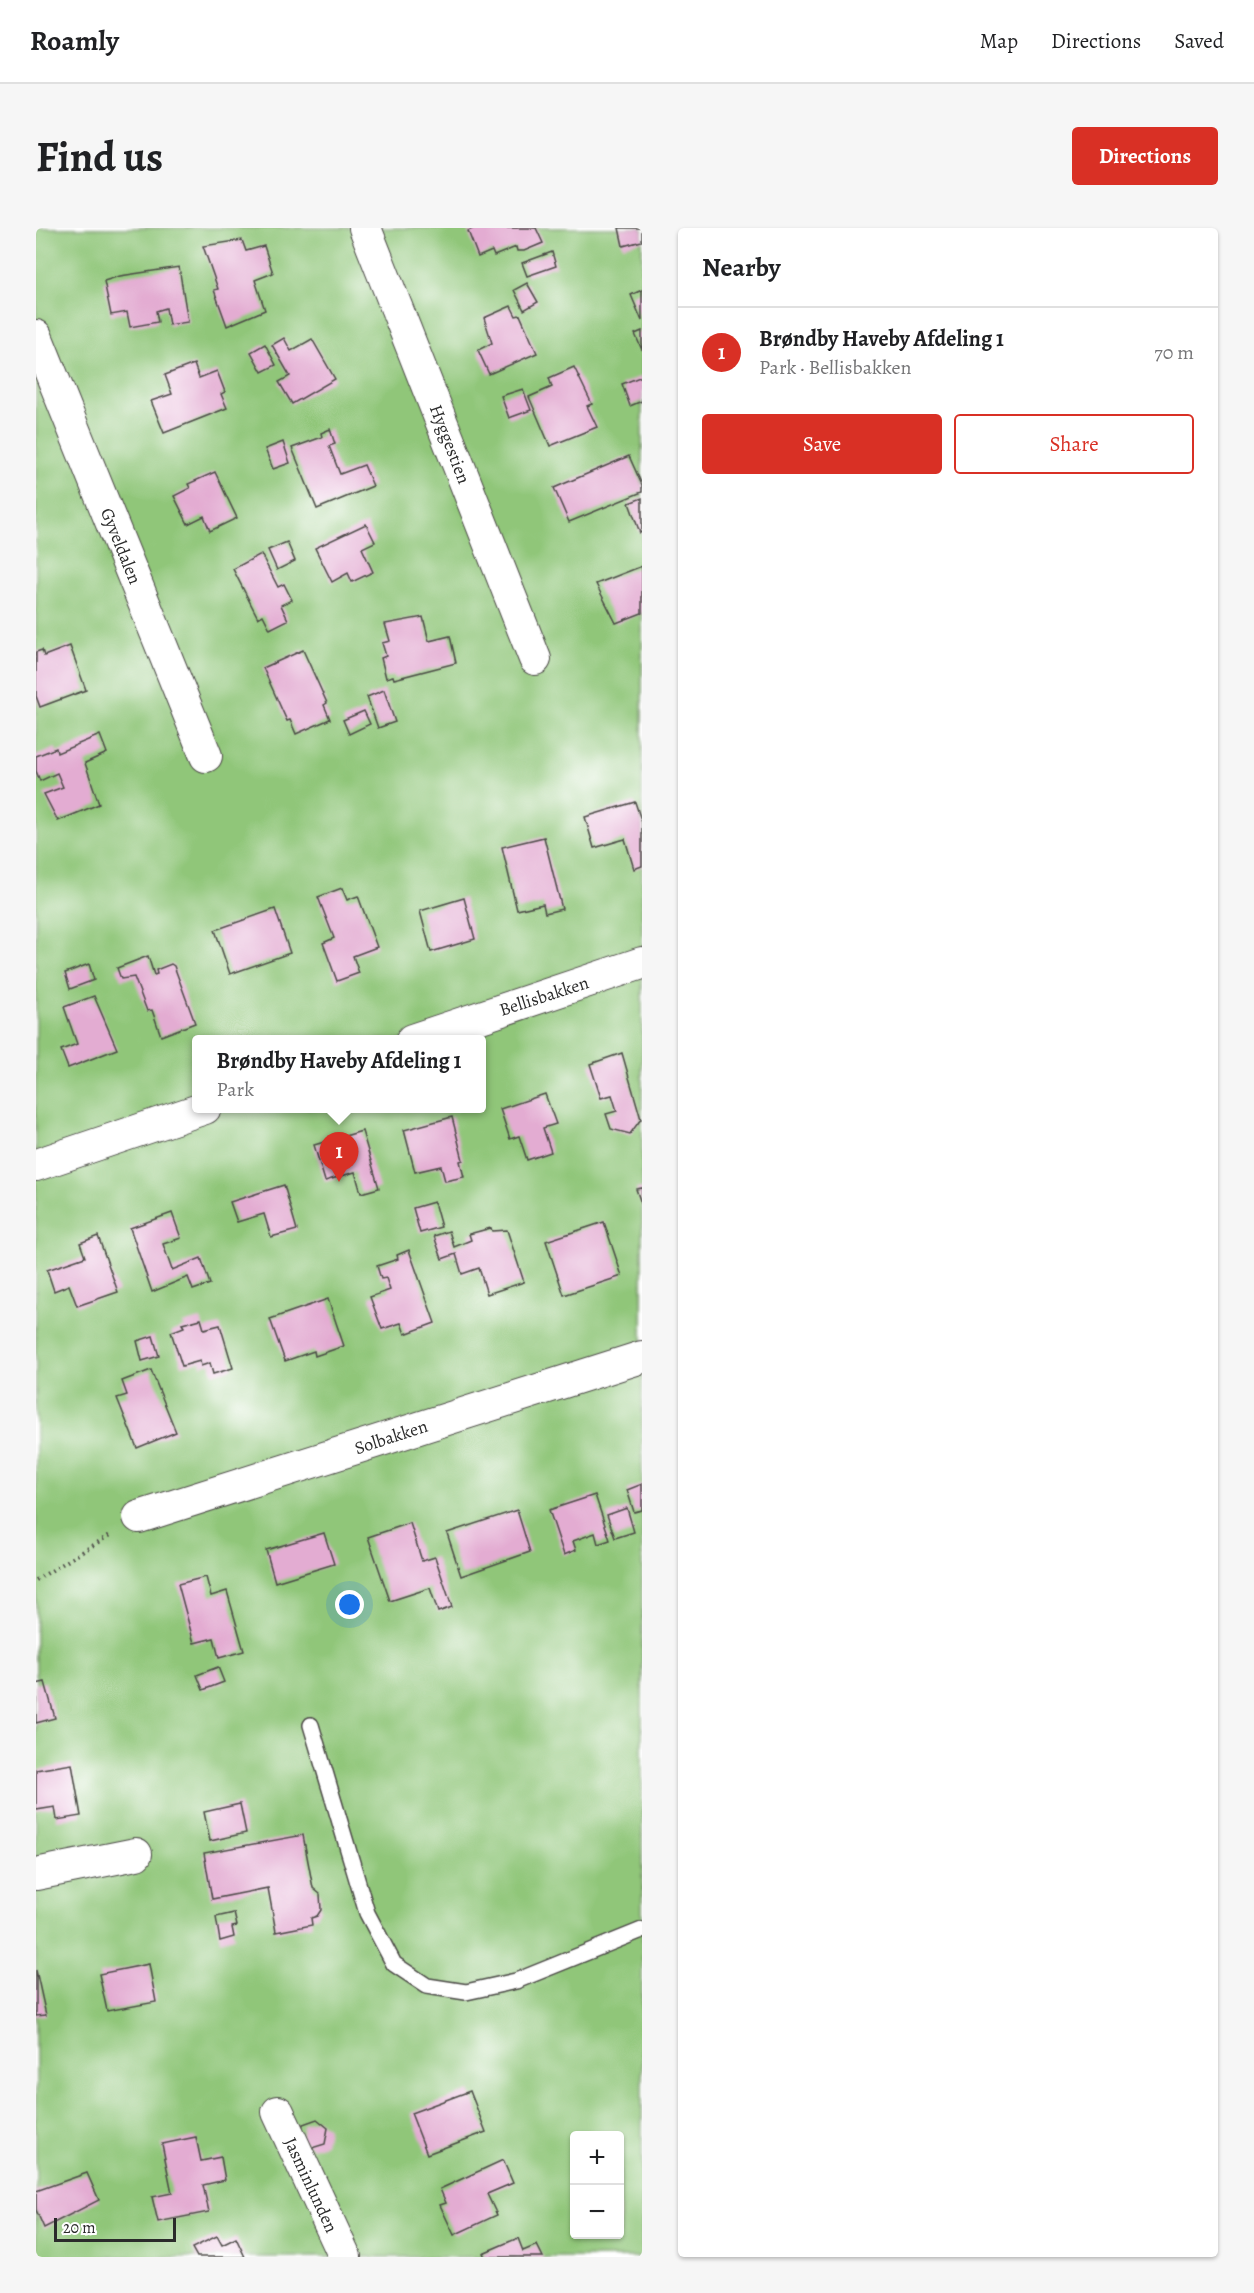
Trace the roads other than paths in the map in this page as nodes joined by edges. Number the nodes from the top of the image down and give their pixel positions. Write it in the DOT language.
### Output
graph roads {
  1 [pos="365,228"];
  2 [pos="36,336"];
  3 [pos="535,659"];
  4 [pos="206,756"];
  5 [pos="642,963"];
  6 [pos="427,1035"];
  7 [pos="192,1112"];
  8 [pos="36,1165"];
  9 [pos="642,1357"];
  10 [pos="139,1517"];
  11 [pos="311,1725"];
  12 [pos="136,1854"];
  13 [pos="36,1874"];
  14 [pos="642,1930"];
  15 [pos="278,2112"];
  16 [pos="345,2257"];
  1 -- 3 [label="street, Hyggestien"];
  2 -- 4 [label="street, Gyveldalen"];
  5 -- 6 [label="street, Bellisbakken"];
  7 -- 8 [label="street"];
  9 -- 10 [label="street, Solbakken"];
  11 -- 14 [label="lane"];
  12 -- 13 [label="street"];
  15 -- 16 [label="street, Jasminlunden"];
}
